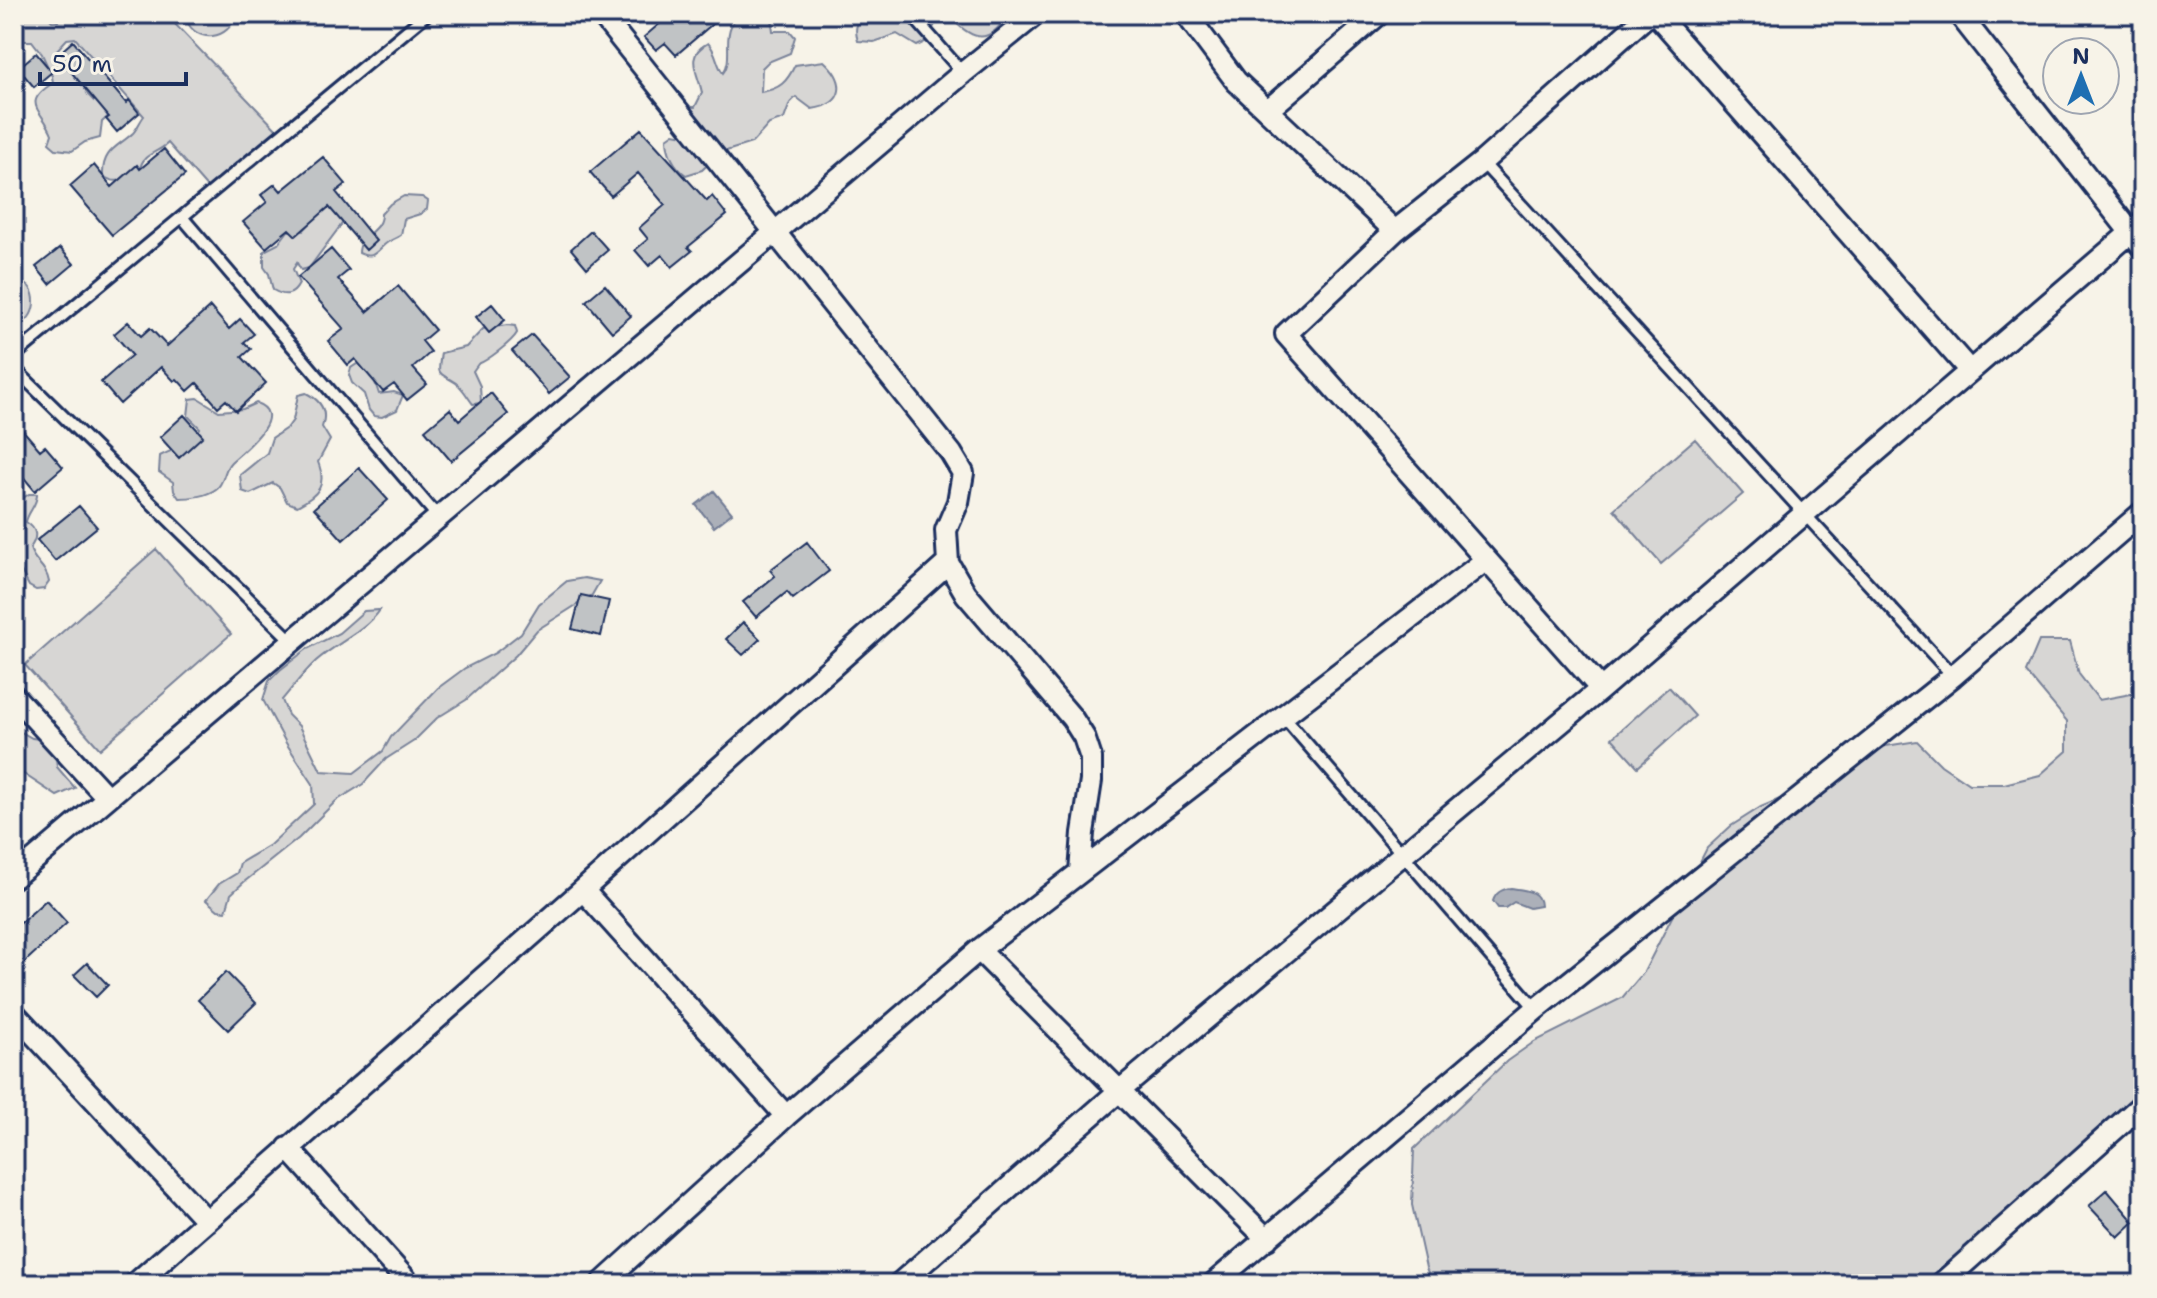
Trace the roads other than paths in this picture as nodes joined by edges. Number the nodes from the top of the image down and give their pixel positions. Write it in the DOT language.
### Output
graph roads {
  1 [pos="427,14"];
  2 [pos="601,14"];
  3 [pos="911,14"];
  4 [pos="1036,14"];
  5 [pos="1186,14"];
  6 [pos="1379,14"];
  7 [pos="1649,14"];
  8 [pos="1656,14"];
  9 [pos="1959,14"];
  10 [pos="963,73"];
  11 [pos="1268,110"];
  12 [pos="1482,162"];
  13 [pos="182,217"];
  14 [pos="1395,231"];
  15 [pos="774,232"];
  16 [pos="2139,235"];
  17 [pos="14,356"];
  18 [pos="14,368"];
  19 [pos="1970,371"];
  20 [pos="2143,512"];
  21 [pos="1805,514"];
  22 [pos="438,517"];
  23 [pos="1486,560"];
  24 [pos="948,563"];
  25 [pos="292,641"];
  26 [pos="1953,676"];
  27 [pos="1601,689"];
  28 [pos="14,696"];
  29 [pos="1283,716"];
  30 [pos="107,797"];
  31 [pos="1403,855"];
  32 [pos="1080,872"];
  33 [pos="14,877"];
  34 [pos="583,890"];
  35 [pos="979,950"];
  36 [pos="1536,1009"];
  37 [pos="14,1013"];
  38 [pos="1118,1092"];
  39 [pos="2143,1104"];
  40 [pos="786,1116"];
  41 [pos="288,1148"];
  42 [pos="207,1221"];
  43 [pos="1267,1239"];
  44 [pos="135,1284"];
  45 [pos="410,1284"];
  46 [pos="601,1284"];
  47 [pos="899,1284"];
  48 [pos="1213,1284"];
  49 [pos="1941,1284"];
  1 -- 13 [label="lane"];
  2 -- 15 [label="street"];
  3 -- 10 [label="lane"];
  4 -- 10 [label="street"];
  5 -- 11 [label="street"];
  6 -- 11 [label="street"];
  7 -- 12 [label="street"];
  8 -- 19 [label="street"];
  9 -- 16 [label="street"];
  10 -- 15 [label="street"];
  11 -- 14 [label="street"];
  12 -- 14 [label="street"];
  12 -- 21 [label="lane"];
  13 -- 17 [label="lane"];
  13 -- 22 [label="lane"];
  14 -- 23 [label="street"];
  15 -- 22 [label="street"];
  15 -- 24 [label="street"];
  16 -- 19 [label="street"];
  18 -- 25 [label="lane"];
  19 -- 21 [label="street"];
  20 -- 26 [label="street"];
  21 -- 26 [label="lane"];
  21 -- 27 [label="street"];
  22 -- 25 [label="street"];
  23 -- 27 [label="street"];
  23 -- 29 [label="street"];
  24 -- 32 [label="street"];
  24 -- 34 [label="street"];
  25 -- 30 [label="street"];
  26 -- 36 [label="street"];
  27 -- 31 [label="street"];
  28 -- 30 [label="street"];
  29 -- 31 [label="lane"];
  29 -- 32 [label="street"];
  30 -- 33 [label="street"];
  31 -- 36 [label="lane"];
  31 -- 38 [label="street"];
  32 -- 35 [label="street"];
  34 -- 40 [label="street"];
  34 -- 41 [label="street"];
  35 -- 38 [label="street"];
  35 -- 40 [label="street"];
  36 -- 43 [label="street"];
  37 -- 42 [label="street"];
  38 -- 43 [label="street"];
  38 -- 47 [label="street"];
  39 -- 49 [label="street"];
  40 -- 46 [label="street"];
  41 -- 42 [label="street"];
  41 -- 45 [label="street"];
  42 -- 44 [label="street"];
  43 -- 48 [label="street"];
}
